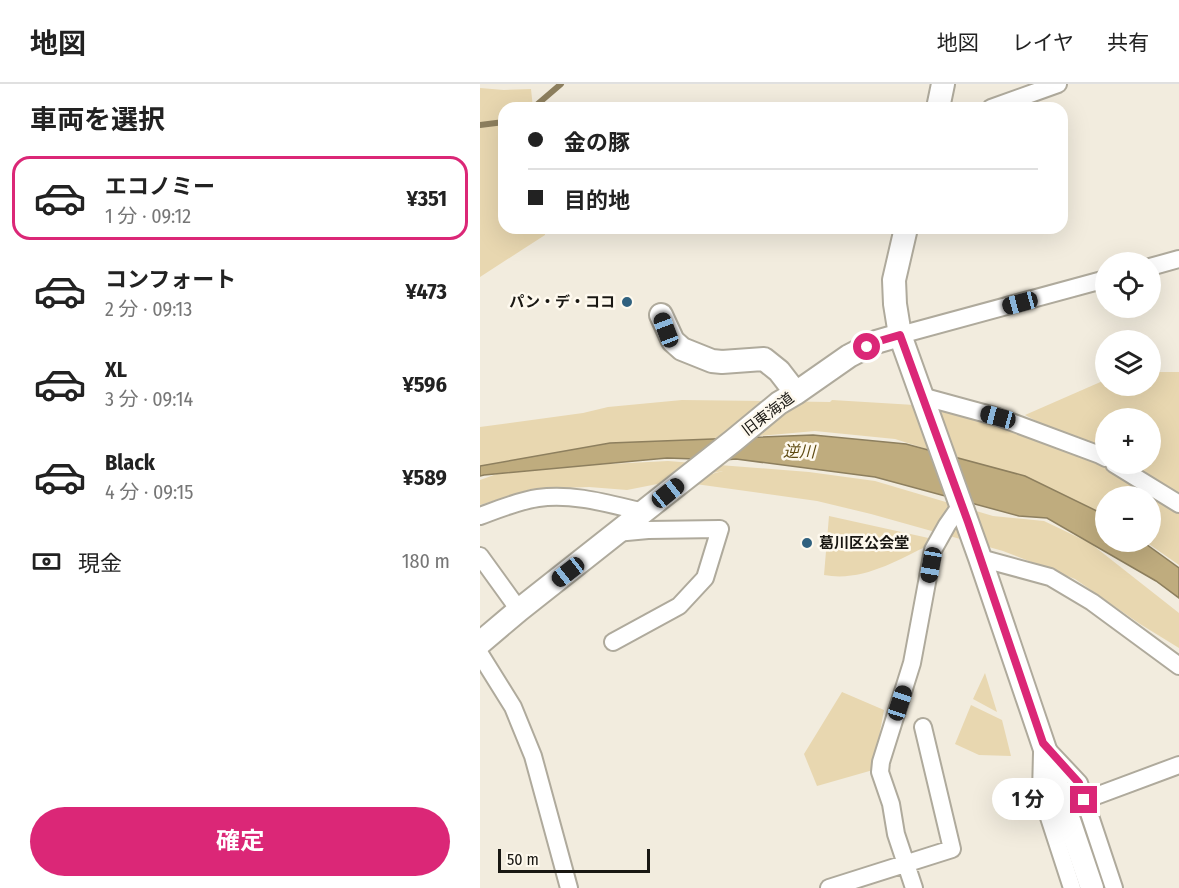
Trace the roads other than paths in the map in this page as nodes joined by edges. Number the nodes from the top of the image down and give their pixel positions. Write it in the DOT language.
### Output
graph roads {
  1 [pos="943,84"];
  2 [pos="1058,84"];
  3 [pos="939,102"];
  4 [pos="1008,102"];
  5 [pos="905,234"];
  6 [pos="1179,259"];
  7 [pos="1161,264"];
  8 [pos="1095,282"];
  9 [pos="661,315"];
  10 [pos="900,335"];
  11 [pos="921,396"];
  12 [pos="788,398"];
  13 [pos="1095,453"];
  14 [pos="1130,474"];
  15 [pos="1179,504"];
  16 [pos="961,505"];
  17 [pos="644,512"];
  18 [pos="480,516"];
  19 [pos="616,533"];
  20 [pos="480,556"];
  21 [pos="980,558"];
  22 [pos="519,610"];
  23 [pos="613,642"];
  24 [pos="480,643"];
  25 [pos="480,654"];
  26 [pos="1179,666"];
  27 [pos="923,727"];
  28 [pos="1043,743"];
  29 [pos="1179,765"];
  30 [pos="1084,800"];
  31 [pos="905,864"];
  32 [pos="569,888"];
  33 [pos="829,888"];
  34 [pos="914,888"];
  35 [pos="1072,888"];
  36 [pos="1092,888"];
  37 [pos="1114,888"];
  1 -- 3 [label="street"];
  2 -- 4 [label="street"];
  5 -- 10 [label="street"];
  6 -- 7 [label="street"];
  8 -- 10 [label="street, 旧東海道"];
  9 -- 12 [label="street"];
  10 -- 11 [label="street"];
  10 -- 12 [label="street, 旧東海道"];
  11 -- 13 [label="street"];
  11 -- 16 [label="street"];
  12 -- 17 [label="street, 旧東海道"];
  14 -- 15 [label="street"];
  16 -- 21 [label="street"];
  16 -- 31 [label="street"];
  17 -- 18 [label="street"];
  17 -- 19 [label="street, 旧東海道"];
  19 -- 22 [label="street, 旧東海道"];
  19 -- 23 [label="street"];
  20 -- 22 [label="street"];
  21 -- 26 [label="street"];
  21 -- 28 [label="street"];
  22 -- 24 [label="street, 旧東海道"];
  25 -- 32 [label="street"];
  27 -- 31 [label="street"];
  28 -- 30 [label="street"];
  28 -- 35 [label="street"];
  28 -- 36 [label="street"];
  29 -- 30 [label="street"];
  30 -- 37 [label="street"];
  31 -- 33 [label="street"];
  31 -- 34 [label="street"];
}
